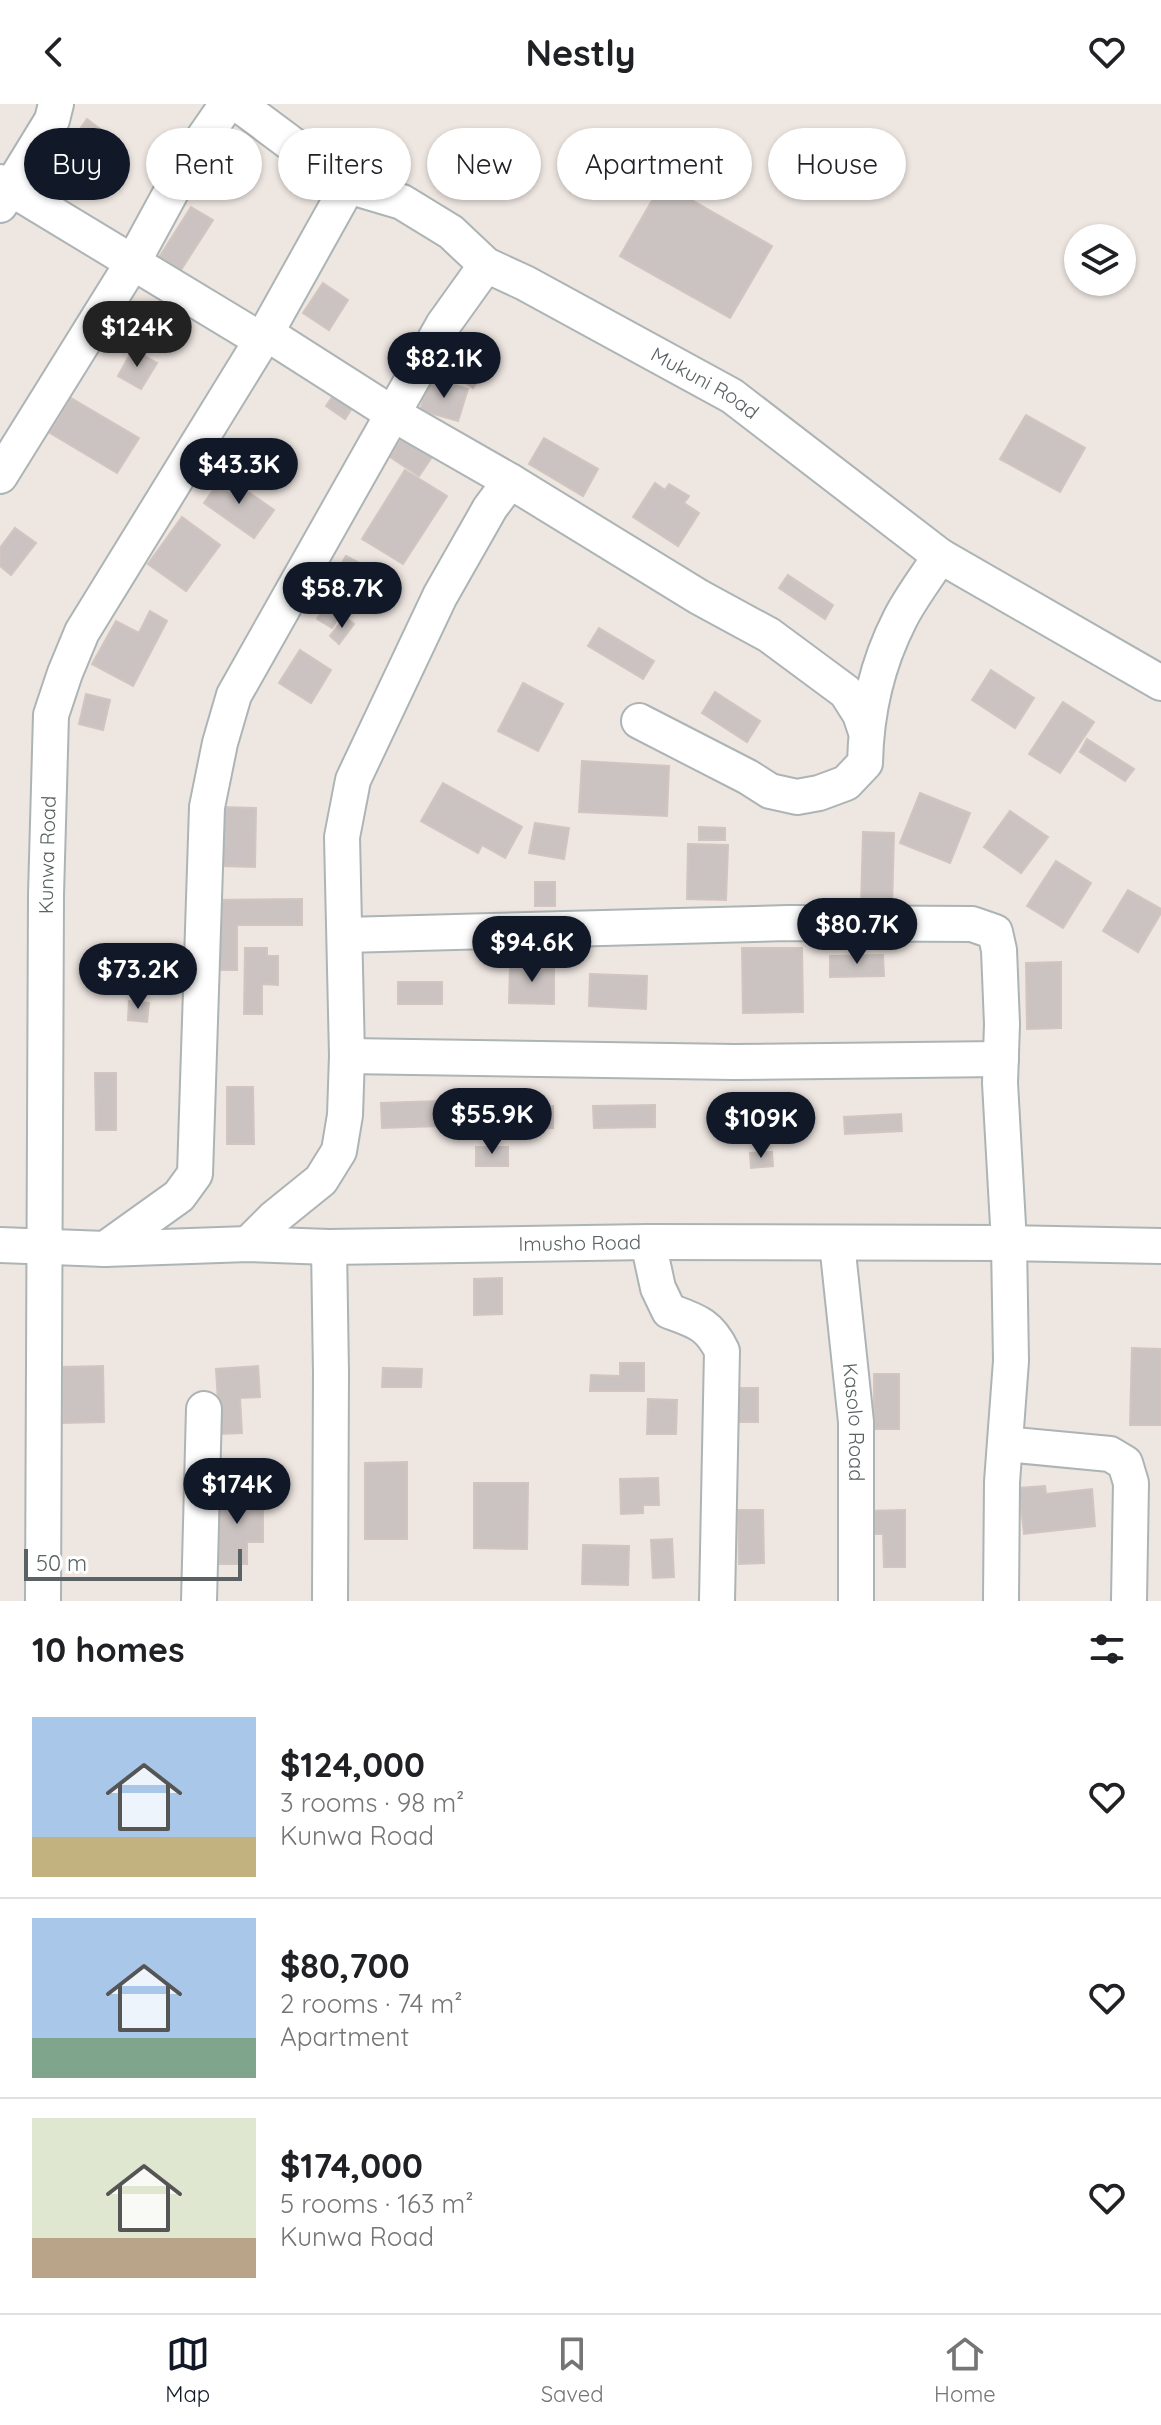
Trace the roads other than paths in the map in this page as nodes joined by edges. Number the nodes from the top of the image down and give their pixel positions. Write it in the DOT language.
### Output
graph roads {
  1 [pos="56,104"];
  2 [pos="227,104"];
  3 [pos="238,104"];
  4 [pos="278,134"];
  5 [pos="4,192"];
  6 [pos="340,200"];
  7 [pos="395,200"];
  8 [pos="133,262"];
  9 [pos="486,265"];
  10 [pos="263,336"];
  11 [pos="393,414"];
  12 [pos="0,476"];
  13 [pos="510,481"];
  14 [pos="940,556"];
  15 [pos="1161,683"];
  16 [pos="639,721"];
  17 [pos="865,729"];
  18 [pos="345,935"];
  19 [pos="347,1056"];
  20 [pos="1001,1059"];
  21 [pos="648,1242"];
  22 [pos="837,1243"];
  23 [pos="1009,1243"];
  24 [pos="248,1244"];
  25 [pos="0,1245"];
  26 [pos="45,1245"];
  27 [pos="1161,1246"];
  28 [pos="329,1247"];
  29 [pos="105,1249"];
  30 [pos="204,1409"];
  31 [pos="1005,1444"];
  32 [pos="43,1601"];
  33 [pos="199,1601"];
  34 [pos="330,1601"];
  35 [pos="717,1601"];
  36 [pos="856,1601"];
  37 [pos="1001,1601"];
  38 [pos="1129,1601"];
  1 -- 5 [label="street"];
  2 -- 8 [label="street"];
  3 -- 4 [label="street, Mukuni Road"];
  5 -- 8 [label="street"];
  6 -- 10 [label="street, Kunwa Road"];
  7 -- 9 [label="street, Mukuni Road"];
  8 -- 10 [label="street"];
  8 -- 12 [label="street"];
  9 -- 11 [label="street"];
  9 -- 14 [label="street, Mukuni Road"];
  10 -- 11 [label="street"];
  10 -- 26 [label="street, Kunwa Road"];
  11 -- 13 [label="street"];
  11 -- 29 [label="street"];
  13 -- 17 [label="street"];
  13 -- 18 [label="street"];
  14 -- 15 [label="street, Mukuni Road"];
  14 -- 17 [label="street"];
  16 -- 17 [label="street"];
  18 -- 19 [label="street"];
  18 -- 20 [label="street"];
  19 -- 20 [label="street"];
  19 -- 24 [label="street"];
  20 -- 23 [label="street"];
  21 -- 22 [label="street, Imusho Road"];
  21 -- 28 [label="street, Imusho Road"];
  21 -- 35 [label="street"];
  22 -- 23 [label="street, Imusho Road"];
  22 -- 36 [label="street, Kasolo Road"];
  23 -- 27 [label="street, Imusho Road"];
  23 -- 31 [label="street"];
  24 -- 28 [label="street, Imusho Road"];
  24 -- 29 [label="street, Imusho Road"];
  25 -- 26 [label="street, Imusho Road"];
  26 -- 29 [label="street, Imusho Road"];
  26 -- 32 [label="street, Kunwa Road"];
  28 -- 34 [label="street"];
  30 -- 33 [label="street"];
  31 -- 37 [label="street"];
  31 -- 38 [label="street"];
}
